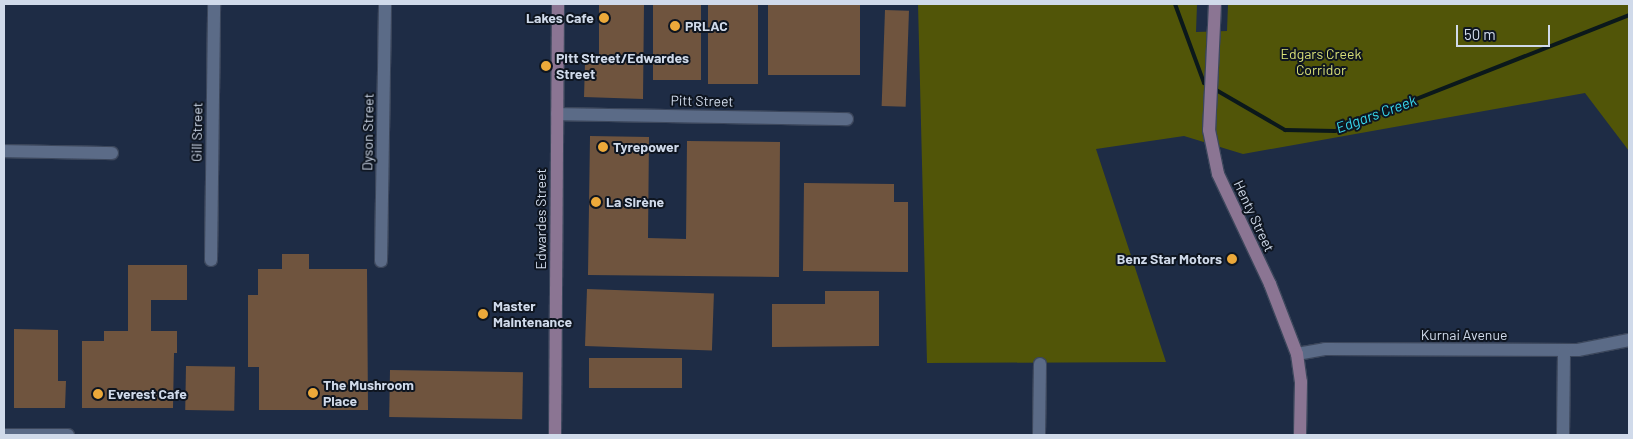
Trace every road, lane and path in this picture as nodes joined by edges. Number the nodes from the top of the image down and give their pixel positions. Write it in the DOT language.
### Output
graph roads {
  1 [pos="214,4"];
  2 [pos="385,4"];
  3 [pos="558,4"];
  4 [pos="1216,4"];
  5 [pos="557,114"];
  6 [pos="847,119"];
  7 [pos="4,150"];
  8 [pos="112,153"];
  9 [pos="211,260"];
  10 [pos="381,261"];
  11 [pos="1629,340"];
  12 [pos="1564,350"];
  13 [pos="1297,354"];
  14 [pos="1040,364"];
  15 [pos="4,435"];
  16 [pos="68,435"];
  17 [pos="555,435"];
  18 [pos="1039,435"];
  19 [pos="1300,435"];
  20 [pos="1563,435"];
  1 -- 9 [label="street, Gill Street"];
  2 -- 10 [label="street, Dyson Street"];
  3 -- 5 [label="street, Edwardes Street"];
  4 -- 13 [label="street, Henty Street"];
  5 -- 6 [label="street, Pitt Street"];
  5 -- 17 [label="street, Edwardes Street"];
  7 -- 8 [label="street"];
  11 -- 12 [label="street, Kurnai Avenue"];
  12 -- 13 [label="street, Kurnai Avenue"];
  12 -- 20 [label="street"];
  13 -- 19 [label="street, Henty Street"];
  14 -- 18 [label="street"];
  15 -- 16 [label="street"];
}
